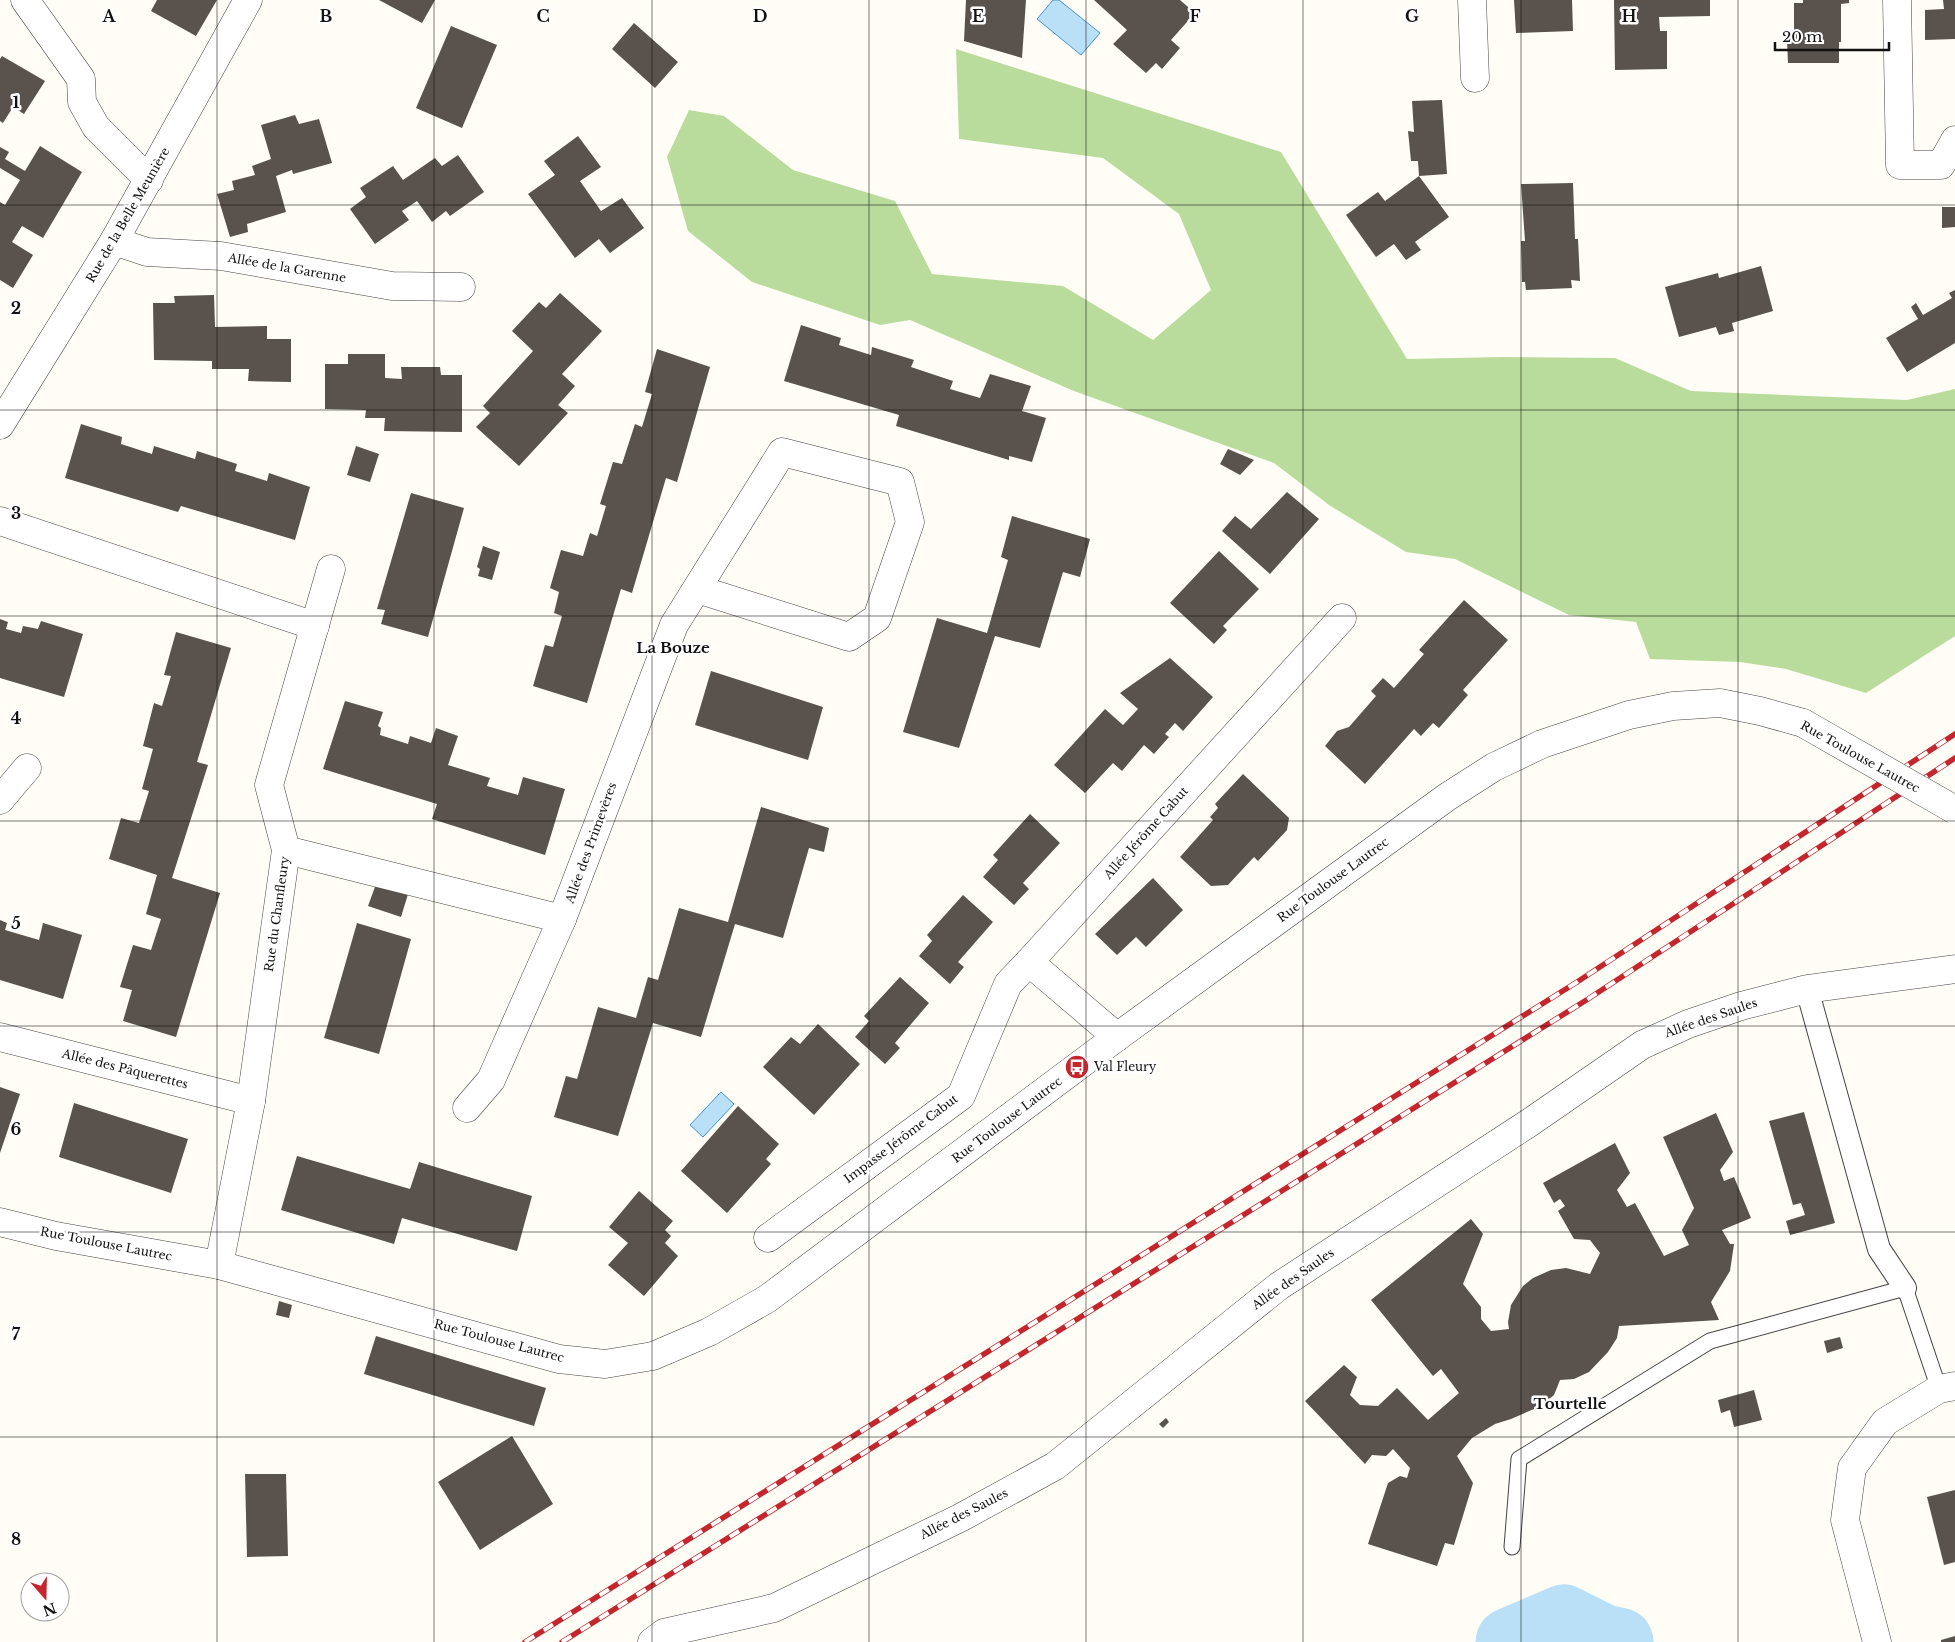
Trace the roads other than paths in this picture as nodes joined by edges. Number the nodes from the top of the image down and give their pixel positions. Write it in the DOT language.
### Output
graph roads {
  1 [pos="24,0"];
  2 [pos="248,0"];
  3 [pos="1472,0"];
  4 [pos="1898,0"];
  5 [pos="1475,78"];
  6 [pos="1955,140"];
  7 [pos="149,180"];
  8 [pos="114,241"];
  9 [pos="461,287"];
  10 [pos="2,420"];
  11 [pos="0,521"];
  12 [pos="331,570"];
  13 [pos="696,589"];
  14 [pos="1342,618"];
  15 [pos="315,626"];
  16 [pos="27,768"];
  17 [pos="0,800"];
  18 [pos="1955,810"];
  19 [pos="286,850"];
  20 [pos="562,918"];
  21 [pos="1029,962"];
  22 [pos="1955,969"];
  23 [pos="1807,989"];
  24 [pos="0,1037"];
  25 [pos="1117,1037"];
  26 [pos="250,1102"];
  27 [pos="467,1108"];
  28 [pos="0,1222"];
  29 [pos="768,1238"];
  30 [pos="219,1265"];
  31 [pos="1905,1288"];
  32 [pos="1947,1387"];
  33 [pos="1512,1547"];
  34 [pos="652,1642"];
  35 [pos="1877,1642"];
  1 -- 7 [label="street"];
  2 -- 7 [label="street, Rue de la Belle Meunière"];
  3 -- 5 [label="street"];
  4 -- 6 [label="street"];
  7 -- 8 [label="street, Rue de la Belle Meunière"];
  8 -- 9 [label="street, Allée de la Garenne"];
  8 -- 10 [label="street, Rue de la Belle Meunière"];
  11 -- 15 [label="street"];
  12 -- 15 [label="street, Rue du Chanfleury"];
  13 -- 13 [label="street, Allée des Primevères"];
  13 -- 20 [label="street, Allée des Primevères"];
  14 -- 21 [label="street, Allée Jérôme Cabut"];
  15 -- 19 [label="street, Rue du Chanfleury"];
  16 -- 17 [label="street"];
  18 -- 25 [label="street, Rue Toulouse Lautrec, bridge"];
  19 -- 20 [label="street, Allée des Primevères"];
  19 -- 26 [label="street, Rue du Chanfleury"];
  20 -- 27 [label="street"];
  21 -- 25 [label="street"];
  21 -- 29 [label="street, Impasse Jérôme Cabut"];
  22 -- 23 [label="street, Allée des Saules"];
  23 -- 31 [label="street"];
  23 -- 34 [label="street, Allée des Saules"];
  24 -- 26 [label="street, Allée des Pâquerettes"];
  25 -- 30 [label="street, Rue Toulouse Lautrec"];
  26 -- 30 [label="street, Rue du Chanfleury"];
  28 -- 30 [label="street, Rue Toulouse Lautrec"];
  31 -- 32 [label="lane"];
  31 -- 33 [label="lane"];
  32 -- 35 [label="street"];
}
